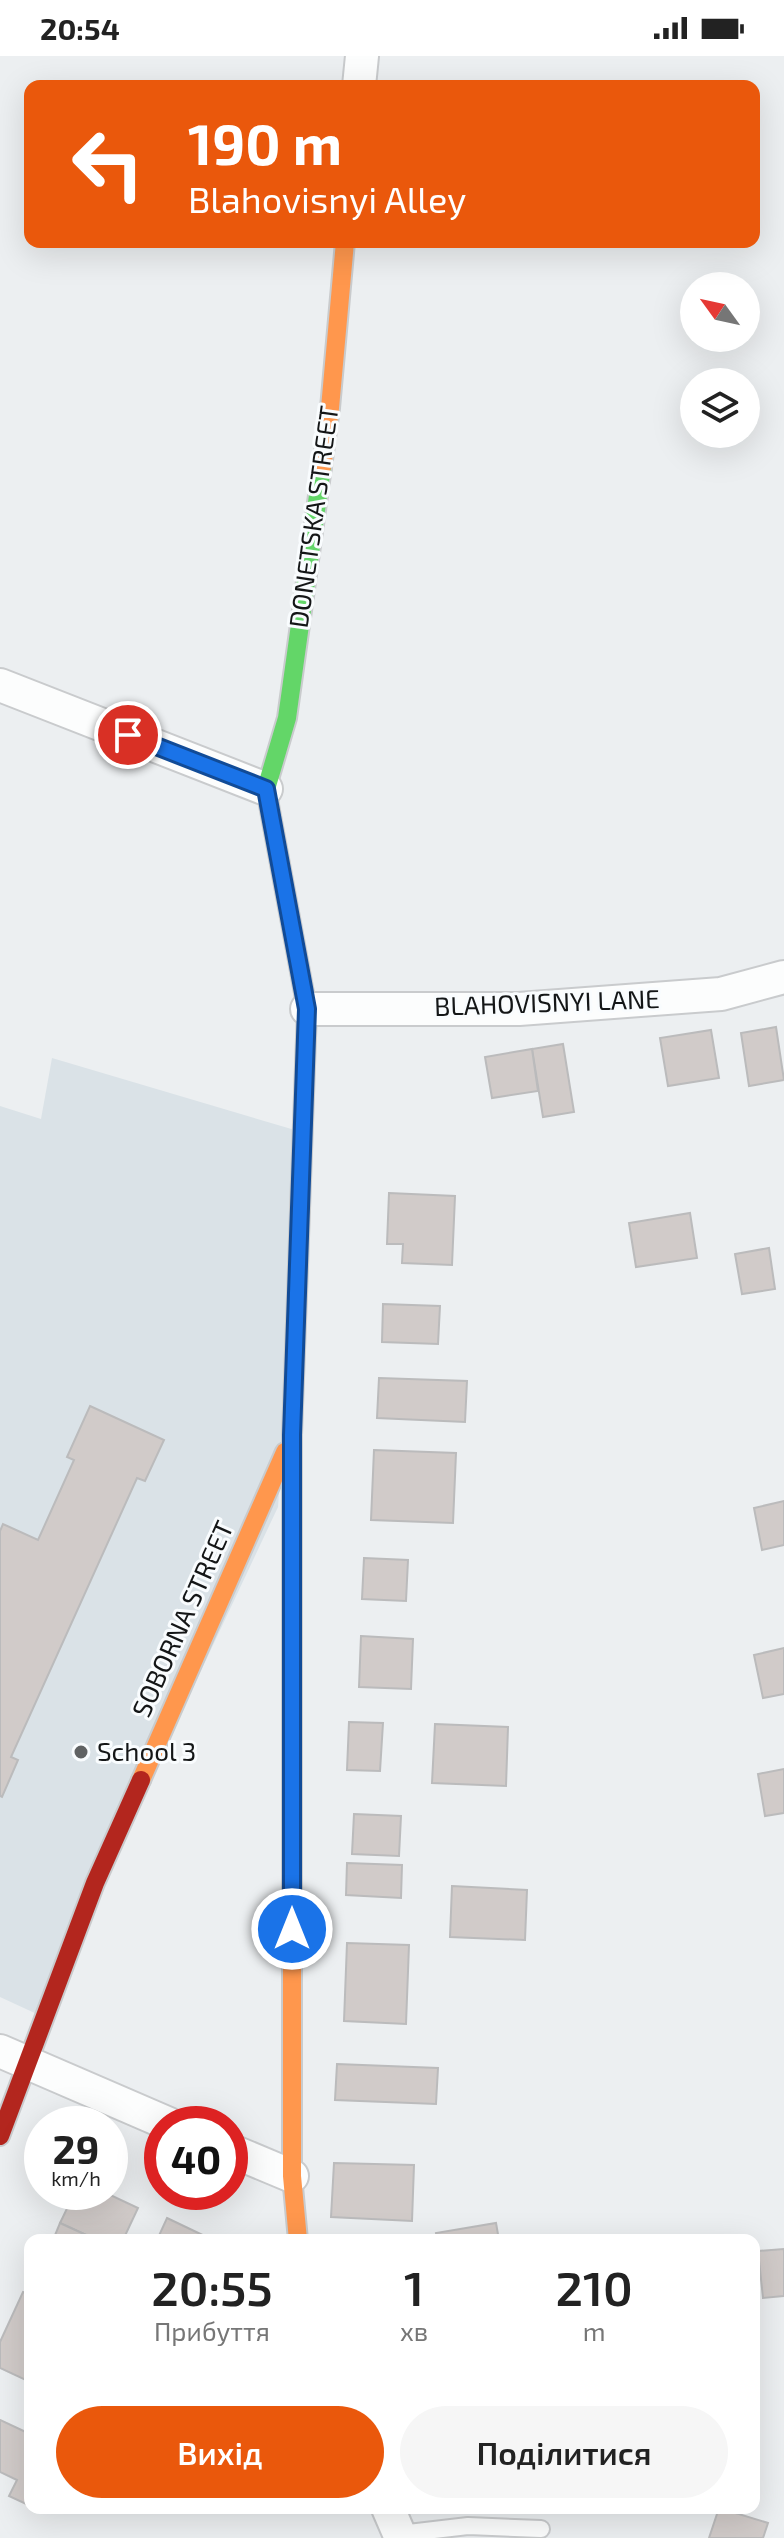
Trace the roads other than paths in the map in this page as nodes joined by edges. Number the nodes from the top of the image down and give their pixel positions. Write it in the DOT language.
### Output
graph roads {
  1 [pos="362,56"];
  2 [pos="360,80"];
  3 [pos="344,248"];
  4 [pos="0,685"];
  5 [pos="266,789"];
  6 [pos="784,977"];
  7 [pos="307,1009"];
  8 [pos="292,1435"];
  9 [pos="14,2058"];
  10 [pos="144,2113"];
  11 [pos="0,2136"];
  12 [pos="248,2158"];
  13 [pos="292,2176"];
  14 [pos="297,2234"];
  15 [pos="396,2527"];
  16 [pos="541,2529"];
  1 -- 2 [label="street"];
  3 -- 5 [label="street, DONETSKA STREET"];
  4 -- 5 [label="street"];
  5 -- 7 [label="street"];
  6 -- 7 [label="street, BLAHOVISNYI LANE"];
  7 -- 8 [label="street"];
  8 -- 9 [label="street, SOBORNA STREET"];
  8 -- 13 [label="street"];
  9 -- 10 [label="street"];
  9 -- 11 [label="street, SOBORNA STREET"];
  12 -- 13 [label="street"];
  13 -- 14 [label="street"];
  15 -- 16 [label="lane"];
}
